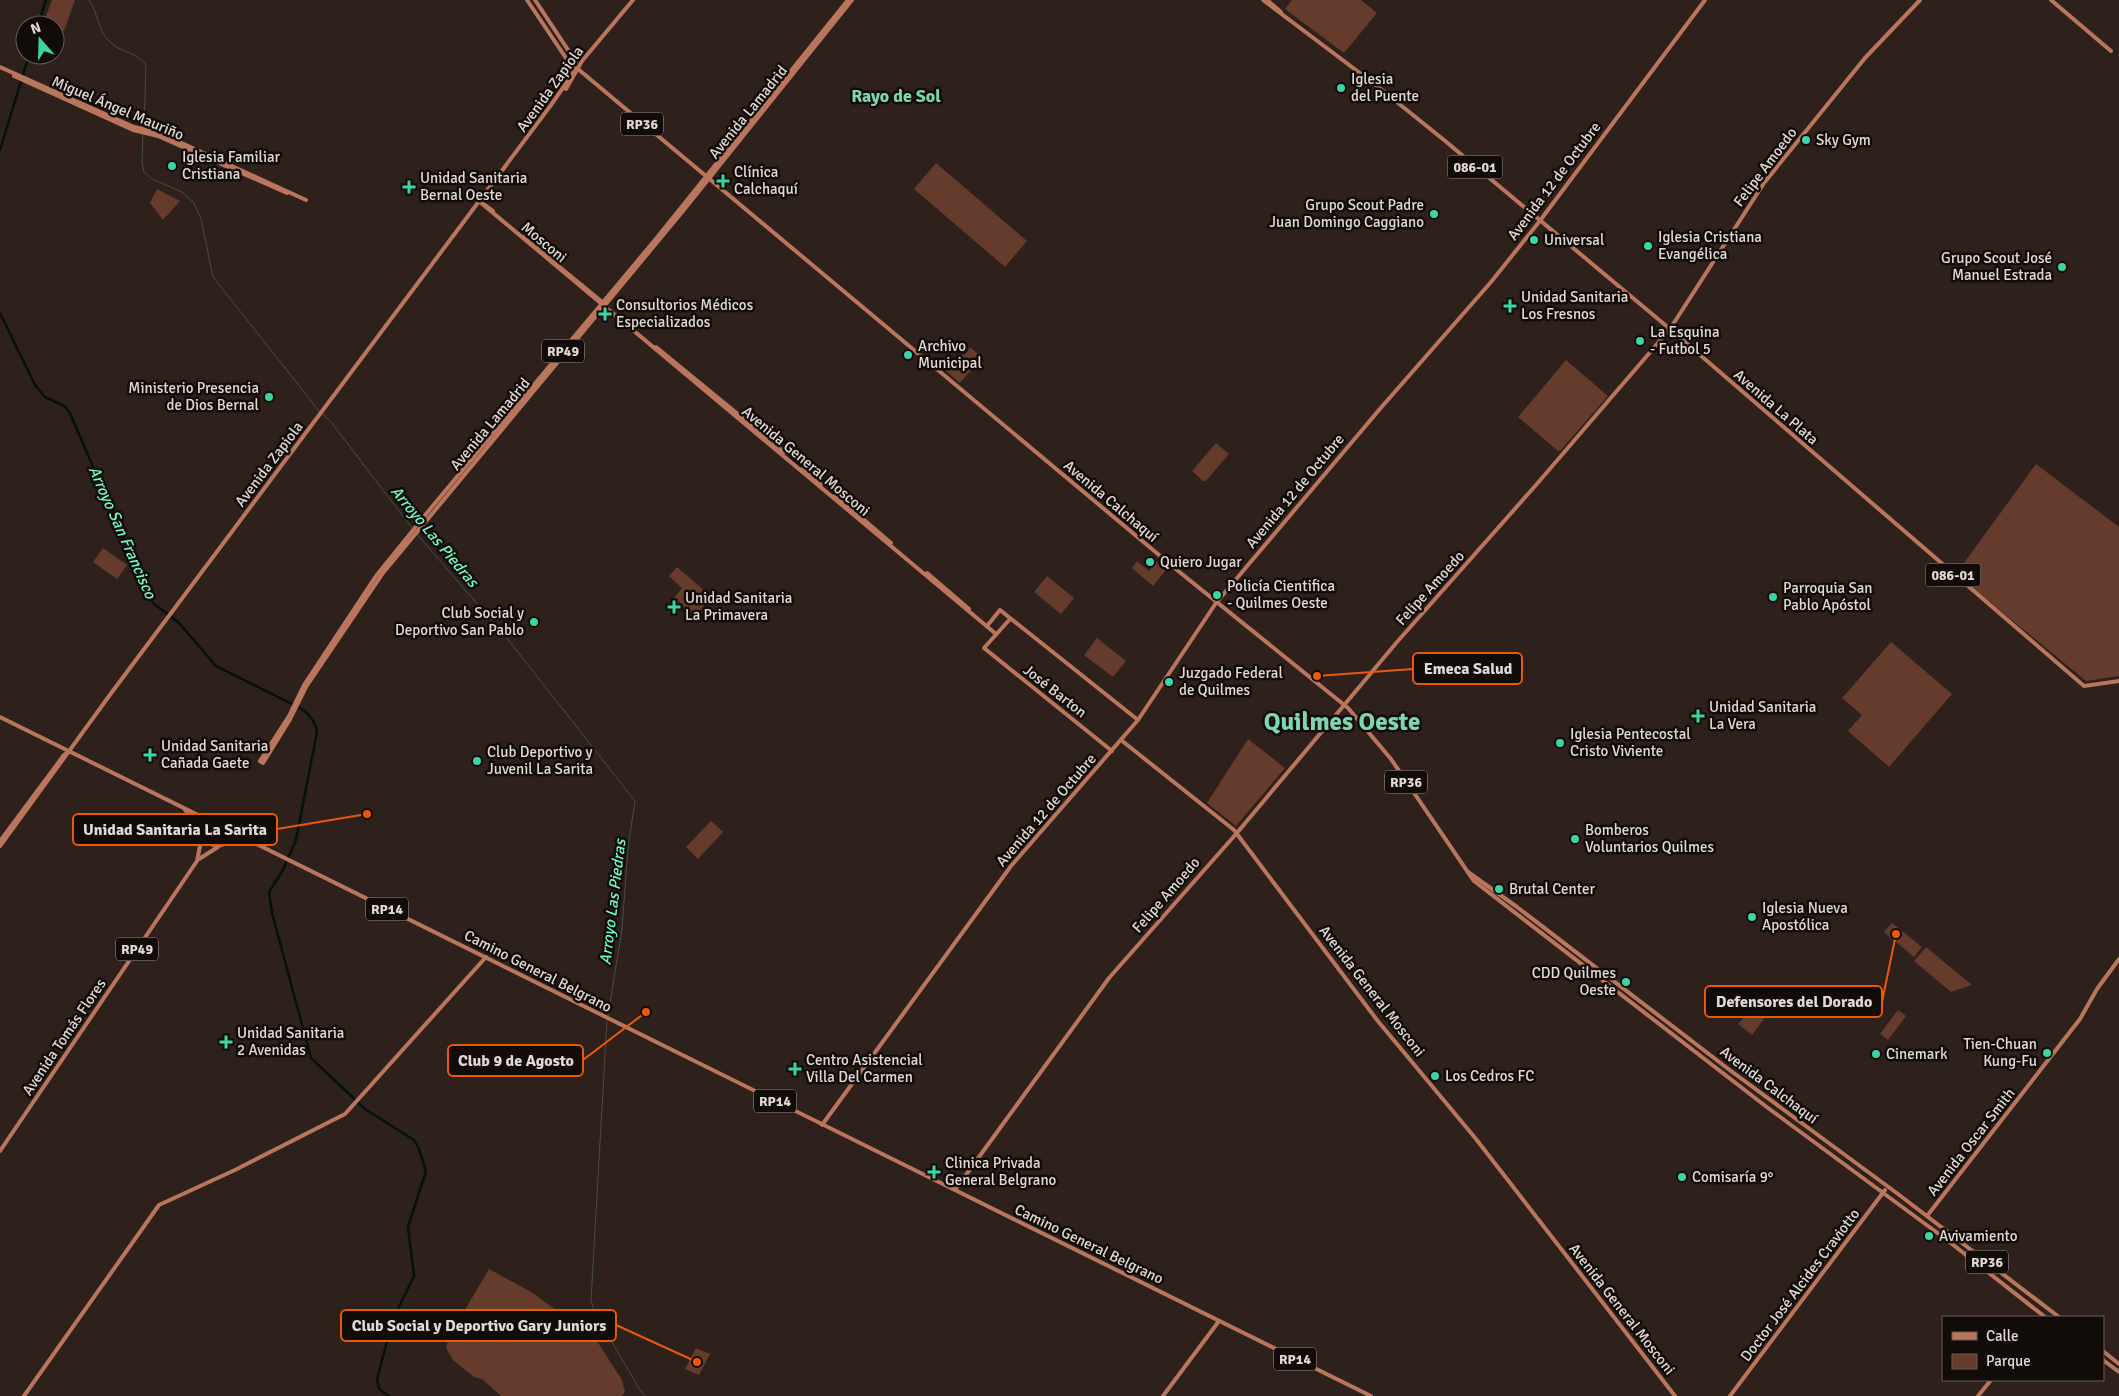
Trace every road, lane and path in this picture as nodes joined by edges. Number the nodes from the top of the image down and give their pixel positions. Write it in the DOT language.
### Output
graph roads {
  1 [pos="527,0"];
  2 [pos="535,0"];
  3 [pos="633,0"];
  4 [pos="848,0"];
  5 [pos="852,0"];
  6 [pos="1263,0"];
  7 [pos="1267,0"];
  8 [pos="1705,0"];
  9 [pos="1920,0"];
  10 [pos="2051,0"];
  11 [pos="1283,14"];
  12 [pos="2111,51"];
  13 [pos="0,68"];
  14 [pos="576,69"];
  15 [pos="147,132"];
  16 [pos="707,178"];
  17 [pos="480,202"];
  18 [pos="1539,222"];
  19 [pos="604,305"];
  20 [pos="1670,330"];
  21 [pos="1216,603"];
  22 [pos="1010,619"];
  23 [pos="987,626"];
  24 [pos="996,634"];
  25 [pos="2119,681"];
  26 [pos="1344,704"];
  27 [pos="0,717"];
  28 [pos="1138,720"];
  29 [pos="1121,740"];
  30 [pos="69,751"];
  31 [pos="1112,751"];
  32 [pos="261,762"];
  33 [pos="175,804"];
  34 [pos="213,823"];
  35 [pos="225,829"];
  36 [pos="1236,834"];
  37 [pos="202,836"];
  38 [pos="0,841"];
  39 [pos="221,845"];
  40 [pos="0,846"];
  41 [pos="259,846"];
  42 [pos="197,861"];
  43 [pos="1467,872"];
  44 [pos="486,957"];
  45 [pos="2119,959"];
  46 [pos="822,1125"];
  47 [pos="0,1151"];
  48 [pos="1876,1178"];
  49 [pos="1872,1184"];
  50 [pos="1888,1187"];
  51 [pos="954,1190"];
  52 [pos="1884,1192"];
  53 [pos="1899,1204"];
  54 [pos="1926,1218"];
  55 [pos="2046,1308"];
  56 [pos="2042,1316"];
  57 [pos="2058,1316"];
  58 [pos="1219,1321"];
  59 [pos="2104,1352"];
  60 [pos="2104,1361"];
  61 [pos="2119,1364"];
  62 [pos="2119,1372"];
  63 [pos="1990,1381"];
  64 [pos="24,1396"];
  65 [pos="1163,1396"];
  66 [pos="1371,1396"];
  67 [pos="1675,1396"];
  68 [pos="1730,1396"];
  69 [pos="1978,1396"];
  1 -- 14 [label="main road, RP36"];
  2 -- 14 [label="main road"];
  3 -- 14 [label="main road, Avenida Zapiola"];
  4 -- 16 [label="main road, Avenida Lamadrid / RP49"];
  5 -- 16 [label="main road, Avenida Lamadrid / RP49"];
  6 -- 11 [label="main road, Avenida La Plata / 086-01"];
  7 -- 11 [label="main road, Avenida La Plata / 086-01"];
  8 -- 18 [label="main road, Avenida 12 de Octubre"];
  9 -- 20 [label="main road, Felipe Amoedo"];
  10 -- 12 [label="main road"];
  11 -- 18 [label="main road, Avenida La Plata / 086-01"];
  13 -- 15 [label="main road, Miguel Ángel Mauriño"];
  14 -- 16 [label="main road, RP36"];
  14 -- 17 [label="main road, Avenida Zapiola"];
  15 -- 15 [label="main road, Miguel Ángel Mauriño"];
  16 -- 19 [label="main road, Avenida Lamadrid / RP49"];
  16 -- 21 [label="main road, Avenida Calchaquí / RP36"];
  17 -- 19 [label="main road, Mosconi"];
  17 -- 30 [label="main road, Avenida Zapiola"];
  18 -- 20 [label="main road, Avenida La Plata / 086-01"];
  18 -- 21 [label="main road, Avenida 12 de Octubre"];
  19 -- 23 [label="main road, Avenida General Mosconi"];
  19 -- 32 [label="main road, Avenida Lamadrid / RP49"];
  20 -- 25 [label="main road, Avenida La Plata / 086-01"];
  20 -- 26 [label="main road, Felipe Amoedo"];
  21 -- 26 [label="main road, Avenida Calchaquí / RP36"];
  21 -- 28 [label="main road, Avenida 12 de Octubre"];
  22 -- 23 [label="main road"];
  22 -- 24 [label="main road"];
  22 -- 28 [label="main road"];
  23 -- 24 [label="main road, Avenida General Mosconi"];
  24 -- 31 [label="main road, José Barton"];
  26 -- 36 [label="main road, Felipe Amoedo"];
  26 -- 43 [label="main road, Avenida Calchaquí / RP36"];
  27 -- 30 [label="main road"];
  28 -- 29 [label="main road, Avenida 12 de Octubre"];
  29 -- 31 [label="main road, Avenida 12 de Octubre"];
  29 -- 36 [label="main road, Avenida General Mosconi"];
  30 -- 33 [label="main road"];
  30 -- 38 [label="main road"];
  30 -- 40 [label="main road"];
  31 -- 46 [label="main road, Avenida 12 de Octubre"];
  33 -- 34 [label="main road"];
  33 -- 37 [label="main road"];
  34 -- 35 [label="main road"];
  34 -- 37 [label="main road"];
  35 -- 39 [label="main road"];
  35 -- 41 [label="main road, Camino General Belgrano / RP14"];
  36 -- 51 [label="main road, Felipe Amoedo"];
  36 -- 67 [label="main road, Avenida General Mosconi"];
  37 -- 39 [label="main road"];
  37 -- 42 [label="main road, Avenida Tomás Flores / RP49"];
  39 -- 41 [label="main road, Camino General Belgrano / RP14"];
  39 -- 42 [label="main road, Avenida Tomás Flores / RP49"];
  41 -- 44 [label="main road, Camino General Belgrano / RP14"];
  42 -- 47 [label="main road, Avenida Tomás Flores / RP49"];
  43 -- 48 [label="main road, Avenida Calchaquí / RP36"];
  43 -- 49 [label="main road, Avenida Calchaquí / RP36"];
  44 -- 46 [label="main road, Camino General Belgrano / RP14"];
  44 -- 64 [label="main road"];
  45 -- 54 [label="main road, Avenida Oscar Smith"];
  46 -- 51 [label="main road, Camino General Belgrano / RP14"];
  48 -- 49 [label="main road"];
  48 -- 50 [label="main road, Avenida Calchaquí / RP36"];
  49 -- 52 [label="main road, RP36"];
  50 -- 52 [label="main road, Doctor José Alcides Craviotto"];
  50 -- 54 [label="main road, Avenida Calchaquí / RP36"];
  51 -- 58 [label="main road, Camino General Belgrano / RP14"];
  52 -- 53 [label="main road, RP36"];
  52 -- 68 [label="main road, Doctor José Alcides Craviotto"];
  53 -- 54 [label="main road"];
  53 -- 56 [label="main road, RP36"];
  54 -- 55 [label="main road, Avenida Calchaquí / RP36"];
  55 -- 56 [label="main road"];
  55 -- 57 [label="main road, Avenida Calchaquí / RP36"];
  58 -- 65 [label="main road"];
  58 -- 66 [label="main road, Camino General Belgrano / RP14"];
  59 -- 61 [label="main road"];
  60 -- 62 [label="main road"];
  63 -- 69 [label="main road"];
}
